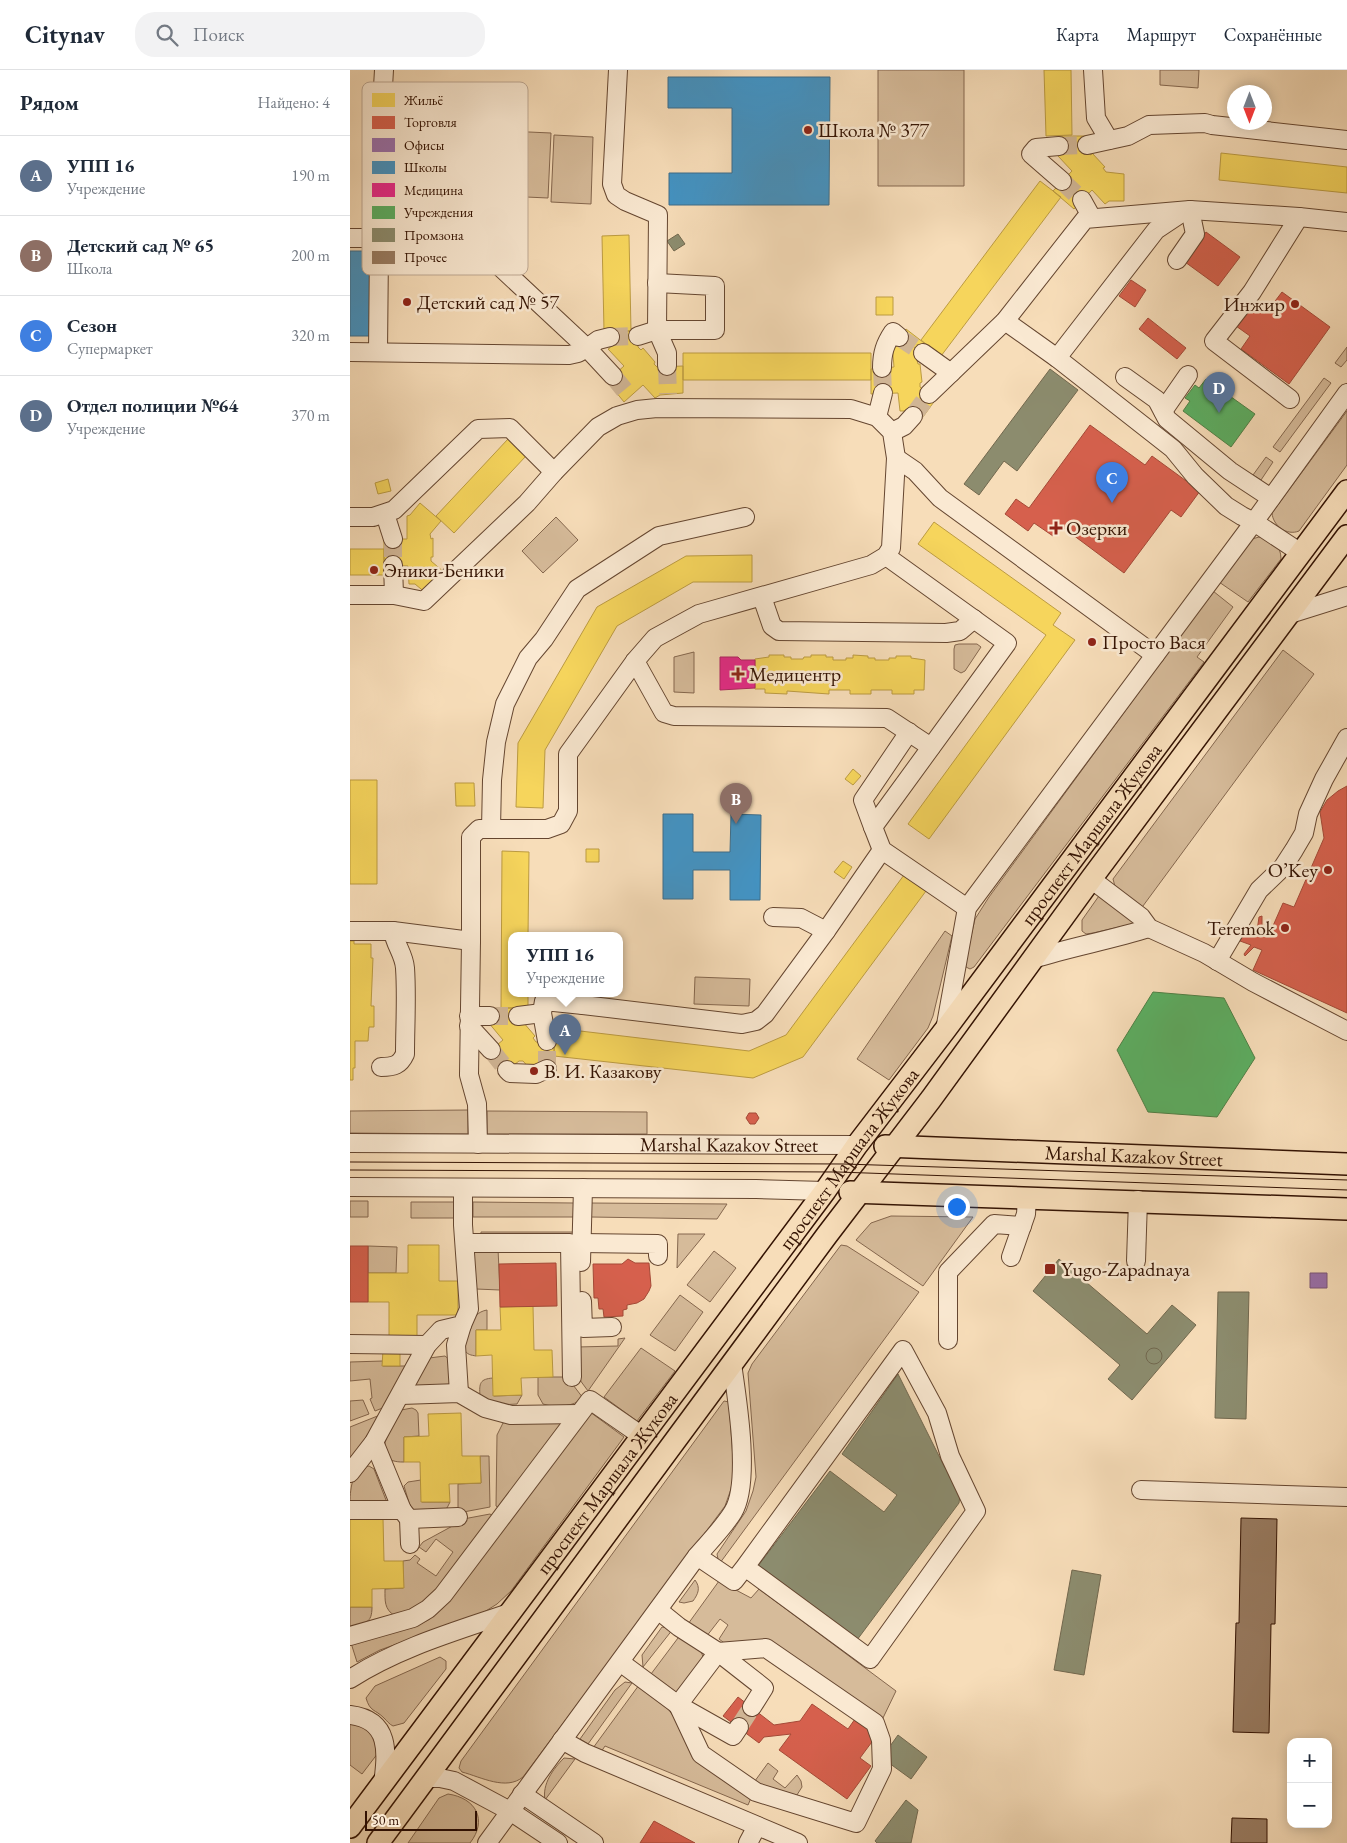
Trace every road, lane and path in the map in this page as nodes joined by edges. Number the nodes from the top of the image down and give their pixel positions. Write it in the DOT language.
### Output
graph roads {
  1 [pos="618,70"];
  2 [pos="1093,70"];
  3 [pos="1109,140"];
  4 [pos="1347,140"];
  5 [pos="1087,145"];
  6 [pos="1059,146"];
  7 [pos="1062,181"];
  8 [pos="1082,200"];
  9 [pos="1187,210"];
  10 [pos="1299,217"];
  11 [pos="1092,218"];
  12 [pos="1347,222"];
  13 [pos="1177,260"];
  14 [pos="379,275"];
  15 [pos="508,275"];
  16 [pos="657,283"];
  17 [pos="1005,321"];
  18 [pos="657,330"];
  19 [pos="638,336"];
  20 [pos="610,337"];
  21 [pos="900,337"];
  22 [pos="587,348"];
  23 [pos="350,352"];
  24 [pos="378,352"];
  25 [pos="922,353"];
  26 [pos="1057,358"];
  27 [pos="667,366"];
  28 [pos="882,368"];
  29 [pos="951,373"];
  30 [pos="1188,375"];
  31 [pos="613,376"];
  32 [pos="1125,377"];
  33 [pos="1347,393"];
  34 [pos="883,394"];
  35 [pos="929,394"];
  36 [pos="1290,399"];
  37 [pos="1163,411"];
  38 [pos="913,416"];
  39 [pos="877,417"];
  40 [pos="892,432"];
  41 [pos="896,458"];
  42 [pos="554,472"];
  43 [pos="1347,491"];
  44 [pos="1271,498"];
  45 [pos="385,514"];
  46 [pos="350,517"];
  47 [pos="745,517"];
  48 [pos="1254,522"];
  49 [pos="1347,536"];
  50 [pos="393,539"];
  51 [pos="1300,553"];
  52 [pos="886,556"];
  53 [pos="393,565"];
  54 [pos="350,595"];
  55 [pos="394,595"];
  56 [pos="1347,596"];
  57 [pos="762,597"];
  58 [pos="1290,614"];
  59 [pos="974,620"];
  60 [pos="1155,656"];
  61 [pos="635,660"];
  62 [pos="909,732"];
  63 [pos="1347,738"];
  64 [pos="931,747"];
  65 [pos="872,827"];
  66 [pos="491,829"];
  67 [pos="882,850"];
  68 [pos="1091,879"];
  69 [pos="967,908"];
  70 [pos="773,917"];
  71 [pos="1150,928"];
  72 [pos="350,931"];
  73 [pos="393,931"];
  74 [pos="826,931"];
  75 [pos="471,941"];
  76 [pos="1032,959"];
  77 [pos="1218,961"];
  78 [pos="583,1000"];
  79 [pos="542,1013"];
  80 [pos="490,1016"];
  81 [pos="518,1016"];
  82 [pos="469,1021"];
  83 [pos="945,1030"];
  84 [pos="1347,1031"];
  85 [pos="547,1041"];
  86 [pos="491,1050"];
  87 [pos="381,1067"];
  88 [pos="547,1069"];
  89 [pos="508,1070"];
  90 [pos="350,1143"];
  91 [pos="478,1144"];
  92 [pos="857,1145"];
  93 [pos="894,1147"];
  94 [pos="1347,1164"];
  95 [pos="350,1188"];
  96 [pos="462,1188"];
  97 [pos="583,1188"];
  98 [pos="825,1191"];
  99 [pos="860,1192"];
  100 [pos="1027,1198"];
  101 [pos="1138,1200"];
  102 [pos="1347,1209"];
  103 [pos="1022,1226"];
  104 [pos="465,1243"];
  105 [pos="581,1243"];
  106 [pos="658,1256"];
  107 [pos="1010,1257"];
  108 [pos="1136,1261"];
  109 [pos="462,1325"];
  110 [pos="612,1327"];
  111 [pos="948,1340"];
  112 [pos="350,1344"];
  113 [pos="427,1345"];
  114 [pos="732,1364"];
  115 [pos="572,1377"];
  116 [pos="458,1393"];
  117 [pos="401,1395"];
  118 [pos="579,1414"];
  119 [pos="642,1436"];
  120 [pos="374,1442"];
  121 [pos="350,1473"];
  122 [pos="1140,1490"];
  123 [pos="1347,1497"];
  124 [pos="350,1510"];
  125 [pos="406,1514"];
  126 [pos="458,1517"];
  127 [pos="410,1544"];
  128 [pos="697,1556"];
  129 [pos="744,1567"];
  130 [pos="658,1610"];
  131 [pos="512,1612"];
  132 [pos="350,1636"];
  133 [pos="718,1652"];
  134 [pos="620,1662"];
  135 [pos="350,1680"];
  136 [pos="678,1705"];
  137 [pos="752,1707"];
  138 [pos="350,1715"];
  139 [pos="739,1727"];
  140 [pos="562,1740"];
  141 [pos="424,1778"];
  142 [pos="382,1786"];
  143 [pos="522,1794"];
  144 [pos="510,1812"];
  145 [pos="757,1826"];
  146 [pos="350,1827"];
  147 [pos="378,1843"];
  148 [pos="487,1843"];
  149 [pos="558,1843"];
  150 [pos="594,1843"];
  151 [pos="748,1843"];
  152 [pos="798,1843"];
  1 -- 16 [label="street"];
  2 -- 3 [label="street"];
  3 -- 4 [label="street"];
  3 -- 5 [label="street"];
  6 -- 7 [label="street"];
  8 -- 11 [label="street"];
  9 -- 10 [label="street"];
  9 -- 11 [label="street"];
  9 -- 13 [label="street"];
  9 -- 26 [label="street"];
  10 -- 12 [label="street"];
  10 -- 36 [label="street"];
  11 -- 17 [label="street"];
  14 -- 24 [label="street"];
  15 -- 22 [label="street"];
  16 -- 18 [label="street"];
  16 -- 18 [label="street"];
  17 -- 26 [label="street"];
  17 -- 29 [label="street"];
  18 -- 19 [label="street"];
  18 -- 27 [label="street"];
  20 -- 22 [label="street"];
  21 -- 28 [label="street"];
  22 -- 24 [label="street"];
  22 -- 31 [label="street"];
  23 -- 24 [label="street"];
  25 -- 29 [label="street"];
  26 -- 48 [label="street"];
  29 -- 35 [label="street"];
  30 -- 37 [label="street"];
  32 -- 37 [label="street"];
  33 -- 44 [label="street"];
  34 -- 39 [label="street"];
  37 -- 44 [label="street"];
  38 -- 40 [label="street"];
  39 -- 40 [label="street"];
  39 -- 42 [label="street"];
  40 -- 41 [label="street"];
  41 -- 52 [label="street"];
  41 -- 60 [label="street"];
  42 -- 45 [label="street"];
  42 -- 55 [label="street"];
  43 -- 51 [label="main road, проспект Маршала Жукова"];
  44 -- 48 [label="street"];
  45 -- 46 [label="street"];
  45 -- 50 [label="street"];
  47 -- 66 [label="street"];
  48 -- 51 [label="street"];
  48 -- 60 [label="street"];
  49 -- 58 [label="main road, проспект Маршала Жукова"];
  51 -- 83 [label="main road, проспект Маршала Жукова"];
  52 -- 57 [label="street"];
  52 -- 59 [label="street"];
  53 -- 55 [label="street"];
  54 -- 55 [label="street"];
  56 -- 58 [label="street"];
  57 -- 59 [label="street"];
  57 -- 61 [label="street"];
  58 -- 68 [label="main road, проспект Маршала Жукова"];
  59 -- 64 [label="street"];
  60 -- 69 [label="street"];
  61 -- 62 [label="street"];
  61 -- 66 [label="street"];
  62 -- 64 [label="street"];
  62 -- 65 [label="street"];
  63 -- 77 [label="street"];
  64 -- 65 [label="street"];
  65 -- 67 [label="street"];
  66 -- 75 [label="street"];
  67 -- 69 [label="street"];
  67 -- 74 [label="street"];
  68 -- 71 [label="street"];
  68 -- 76 [label="main road, проспект Маршала Жукова"];
  69 -- 83 [label="street"];
  70 -- 74 [label="street"];
  71 -- 76 [label="street"];
  71 -- 77 [label="street"];
  72 -- 73 [label="street"];
  73 -- 75 [label="street"];
  73 -- 87 [label="street"];
  74 -- 78 [label="street"];
  75 -- 82 [label="street"];
  76 -- 93 [label="main road, проспект Маршала Жукова"];
  77 -- 84 [label="street"];
  78 -- 79 [label="street"];
  79 -- 81 [label="street"];
  79 -- 85 [label="street"];
  80 -- 82 [label="street"];
  82 -- 86 [label="street"];
  82 -- 91 [label="street"];
  83 -- 92 [label="main road, проспект Маршала Жукова"];
  88 -- 89 [label="street"];
  90 -- 91 [label="street, Marshal Kazakov Street"];
  91 -- 92 [label="street, Marshal Kazakov Street"];
  92 -- 93 [label="main road, Marshal Kazakov Street"];
  92 -- 98 [label="main road, проспект Маршала Жукова"];
  93 -- 94 [label="main road, Marshal Kazakov Street"];
  93 -- 99 [label="main road, проспект Маршала Жукова"];
  95 -- 96 [label="street"];
  96 -- 97 [label="street"];
  96 -- 104 [label="street"];
  97 -- 98 [label="street"];
  97 -- 105 [label="street"];
  98 -- 99 [label="main road"];
  98 -- 119 [label="main road, проспект Маршала Жукова"];
  99 -- 100 [label="main road"];
  99 -- 114 [label="main road, проспект Маршала Жукова"];
  100 -- 101 [label="main road"];
  100 -- 103 [label="street"];
  101 -- 102 [label="main road"];
  101 -- 108 [label="street"];
  103 -- 107 [label="street"];
  103 -- 111 [label="street"];
  104 -- 109 [label="street"];
  104 -- 115 [label="street"];
  105 -- 106 [label="street"];
  105 -- 110 [label="street"];
  109 -- 113 [label="street"];
  109 -- 116 [label="street"];
  112 -- 113 [label="street"];
  113 -- 117 [label="street"];
  114 -- 128 [label="street"];
  114 -- 141 [label="main road, проспект Маршала Жукова"];
  116 -- 117 [label="street"];
  116 -- 118 [label="street"];
  117 -- 120 [label="street"];
  118 -- 119 [label="street"];
  118 -- 132 [label="street"];
  119 -- 131 [label="main road, проспект Маршала Жукова"];
  120 -- 121 [label="street"];
  120 -- 125 [label="street"];
  122 -- 123 [label="street"];
  124 -- 125 [label="street"];
  125 -- 126 [label="street"];
  125 -- 127 [label="street"];
  128 -- 129 [label="street"];
  128 -- 130 [label="street"];
  129 -- 129 [label="street"];
  130 -- 133 [label="street"];
  130 -- 134 [label="street"];
  131 -- 135 [label="street"];
  131 -- 142 [label="main road, проспект Маршала Жукова"];
  133 -- 136 [label="street"];
  133 -- 136 [label="street"];
  133 -- 137 [label="street"];
  134 -- 136 [label="street"];
  134 -- 140 [label="street"];
  136 -- 139 [label="street"];
  138 -- 142 [label="street"];
  140 -- 143 [label="street"];
  140 -- 145 [label="street"];
  141 -- 144 [label="street"];
  141 -- 147 [label="main road, проспект Маршала Жукова"];
  142 -- 146 [label="main road, проспект Маршала Жукова"];
  143 -- 144 [label="street"];
  143 -- 150 [label="street"];
  144 -- 148 [label="street"];
  144 -- 149 [label="street"];
  145 -- 151 [label="street"];
  145 -- 152 [label="street"];
}
